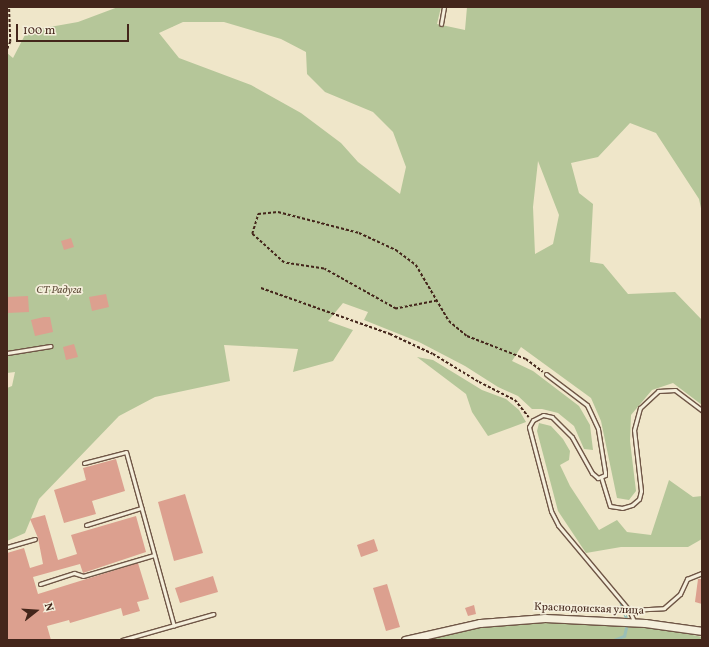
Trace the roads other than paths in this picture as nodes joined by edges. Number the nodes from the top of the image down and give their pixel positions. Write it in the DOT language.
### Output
graph roads {
  1 [pos="444,7"];
  2 [pos="441,24"];
  3 [pos="50,346"];
  4 [pos="7,353"];
  5 [pos="546,374"];
  6 [pos="702,410"];
  7 [pos="84,464"];
  8 [pos="601,477"];
  9 [pos="141,508"];
  10 [pos="86,525"];
  11 [pos="35,539"];
  12 [pos="7,547"];
  13 [pos="154,555"];
  14 [pos="702,573"];
  15 [pos="40,584"];
  16 [pos="629,610"];
  17 [pos="213,614"];
  18 [pos="635,622"];
  19 [pos="174,626"];
  20 [pos="702,631"];
  21 [pos="122,640"];
  22 [pos="405,640"];
  1 -- 2 [label="lane"];
  3 -- 4 [label="lane"];
  5 -- 8 [label="lane"];
  6 -- 8 [label="lane"];
  7 -- 9 [label="lane"];
  8 -- 16 [label="lane"];
  9 -- 10 [label="lane"];
  9 -- 13 [label="lane"];
  11 -- 12 [label="lane"];
  13 -- 15 [label="lane"];
  13 -- 19 [label="lane"];
  14 -- 16 [label="lane"];
  16 -- 18 [label="lane"];
  17 -- 19 [label="lane"];
  18 -- 20 [label="street, Краснодонская улица"];
  18 -- 22 [label="street, Краснодонская улица"];
  19 -- 21 [label="lane"];
}
